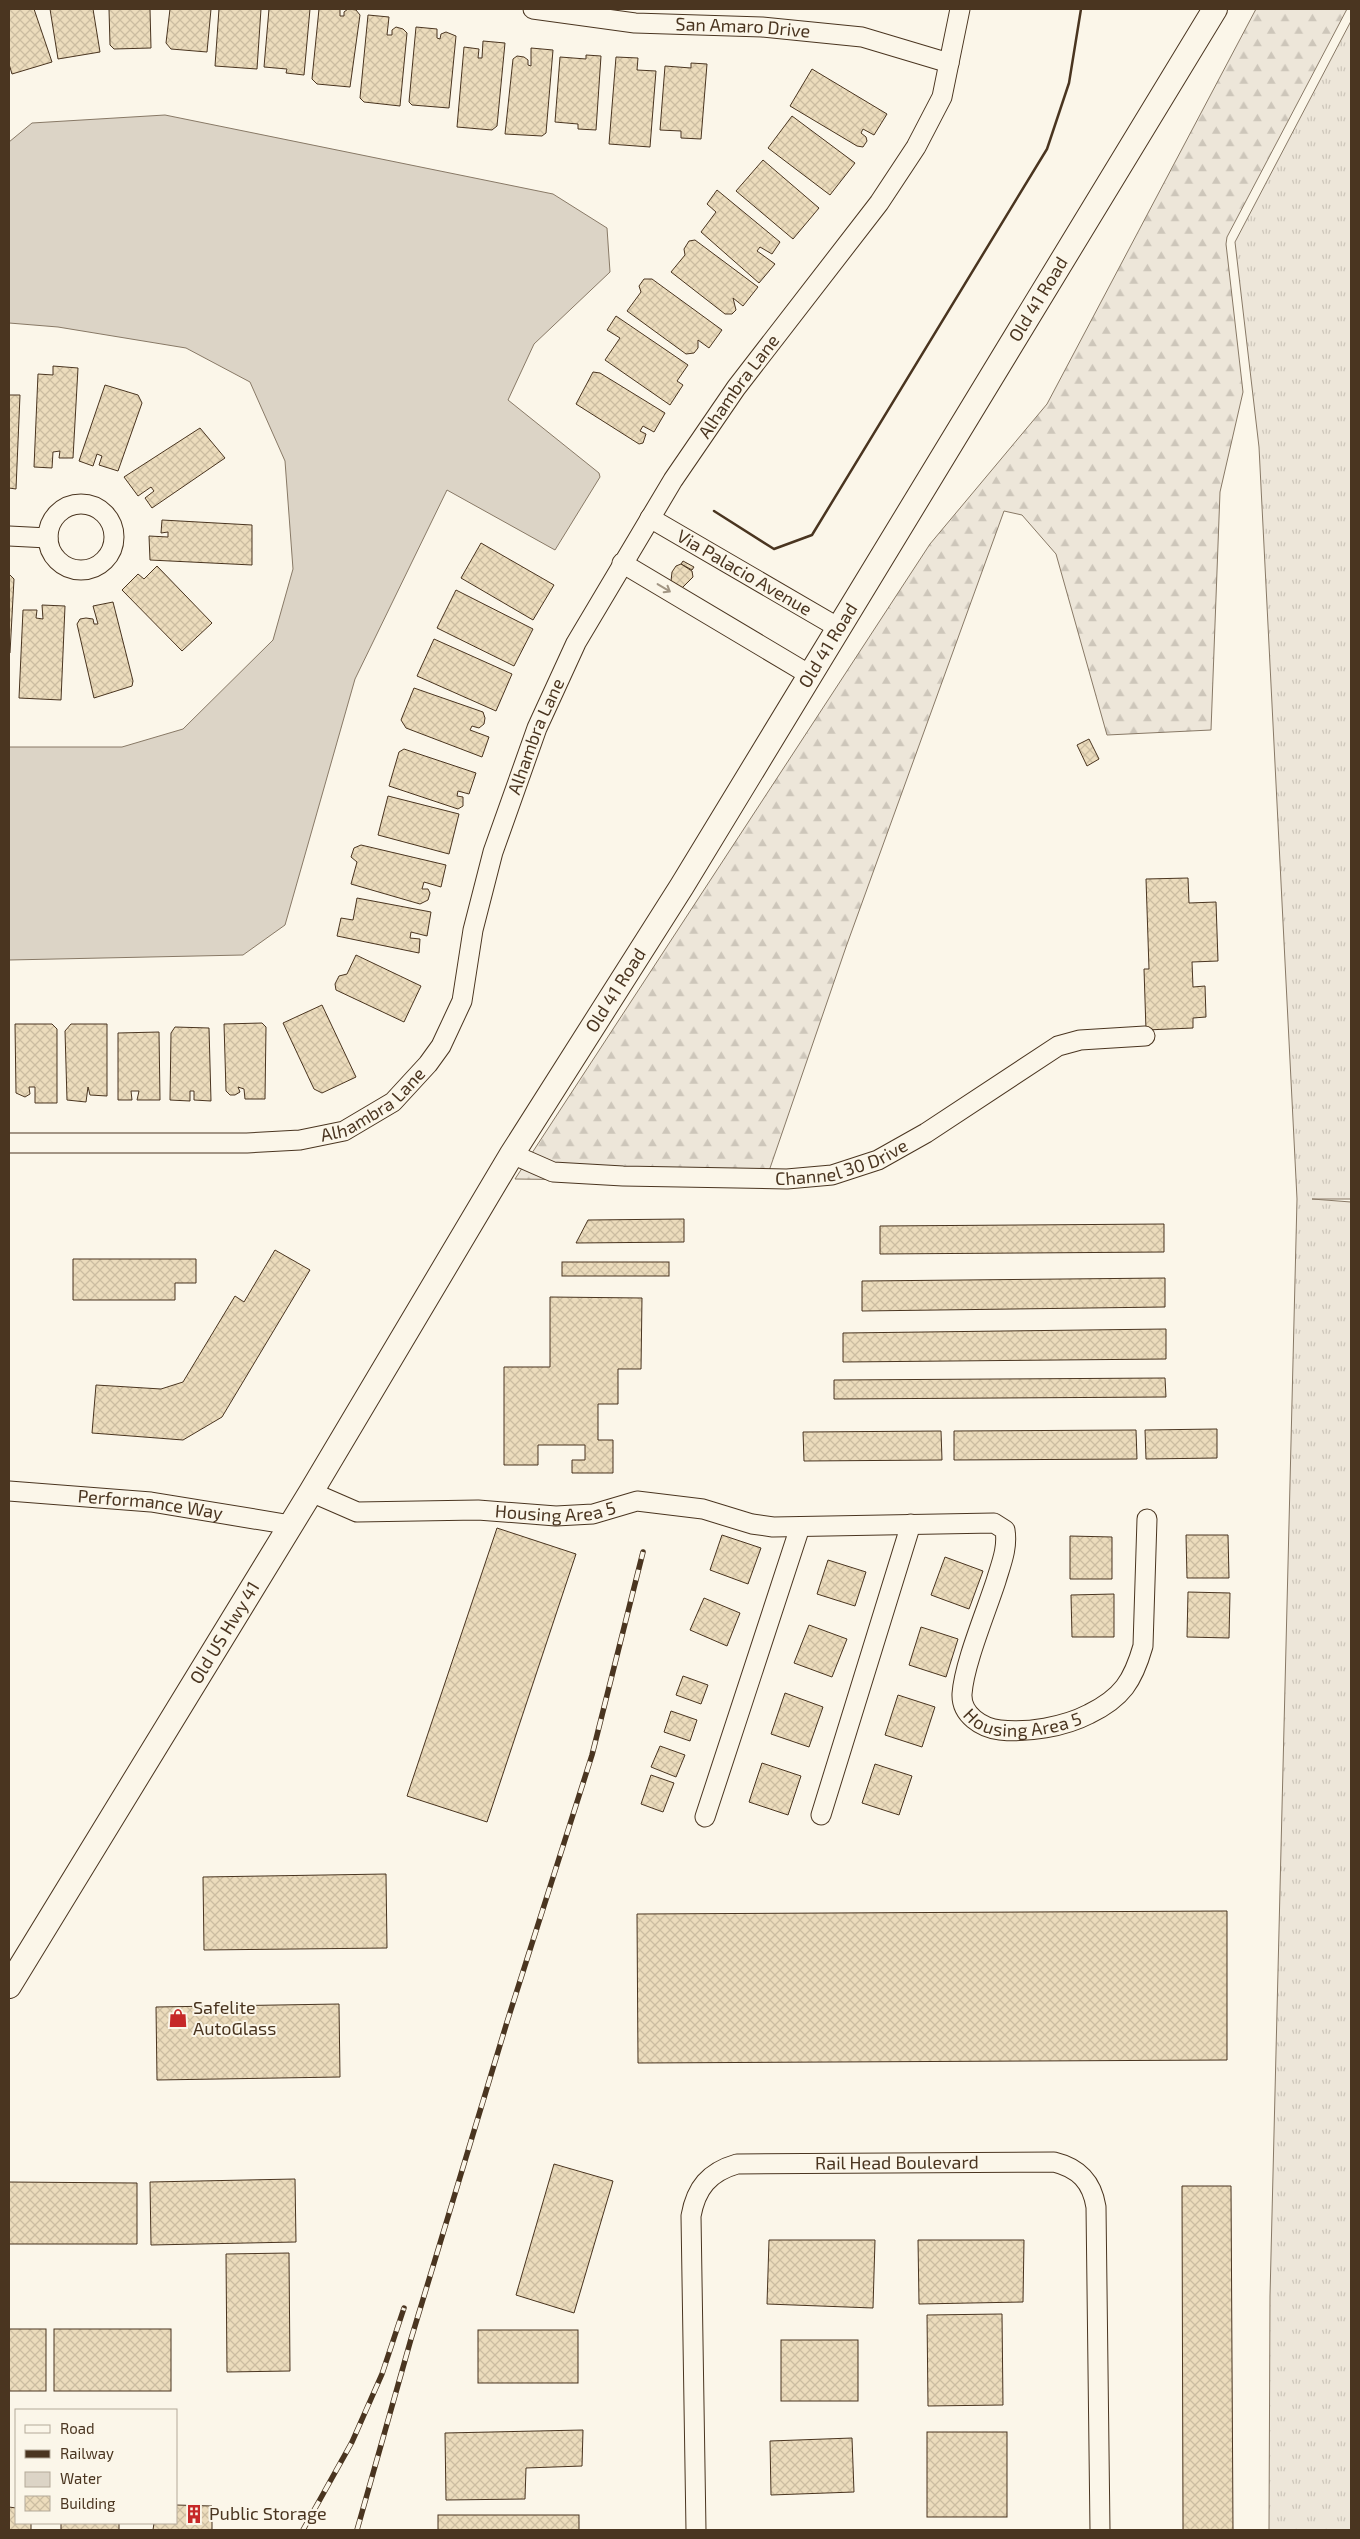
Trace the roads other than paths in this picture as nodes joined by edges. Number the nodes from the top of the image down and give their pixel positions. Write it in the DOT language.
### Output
graph roads {
  1 [pos="533,9"];
  2 [pos="960,9"];
  3 [pos="1215,9"];
  4 [pos="949,64"];
  5 [pos="650,518"];
  6 [pos="9,536"];
  7 [pos="48,538"];
  8 [pos="622,563"];
  9 [pos="839,628"];
  10 [pos="810,675"];
  11 [pos="1145,1036"];
  12 [pos="9,1143"];
  13 [pos="512,1154"];
  14 [pos="437,1278"];
  15 [pos="9,1491"];
  16 [pos="311,1492"];
  17 [pos="1147,1519"];
  18 [pos="911,1524"];
  19 [pos="291,1525"];
  20 [pos="800,1527"];
  21 [pos="820,1815"];
  22 [pos="705,1817"];
  23 [pos="9,1986"];
  24 [pos="696,2530"];
  25 [pos="1100,2530"];
  1 -- 4 [label="street, San Amaro Drive"];
  2 -- 4 [label="street, Alhambra Lane"];
  3 -- 9 [label="street, Old 41 Road"];
  4 -- 5 [label="street, Alhambra Lane"];
  5 -- 8 [label="street, Alhambra Lane"];
  5 -- 9 [label="street, Via Palacio Avenue"];
  6 -- 7 [label="street"];
  8 -- 10 [label="street, one-way"];
  8 -- 12 [label="street, Alhambra Lane"];
  9 -- 10 [label="street, Old 41 Road"];
  10 -- 13 [label="street, Old 41 Road"];
  11 -- 13 [label="street, Channel 30 Drive"];
  13 -- 14 [label="street, Old 41 Road"];
  14 -- 16 [label="street, Old US Hwy 41"];
  15 -- 19 [label="street, Performance Way"];
  16 -- 19 [label="street, Old US Hwy 41"];
  16 -- 20 [label="street, Housing Area 5"];
  17 -- 18 [label="street, Housing Area 5"];
  18 -- 20 [label="street, Housing Area 5"];
  18 -- 21 [label="street"];
  19 -- 23 [label="street, Old US Hwy 41"];
  20 -- 22 [label="street"];
  24 -- 25 [label="street, Rail Head Boulevard"];
}
